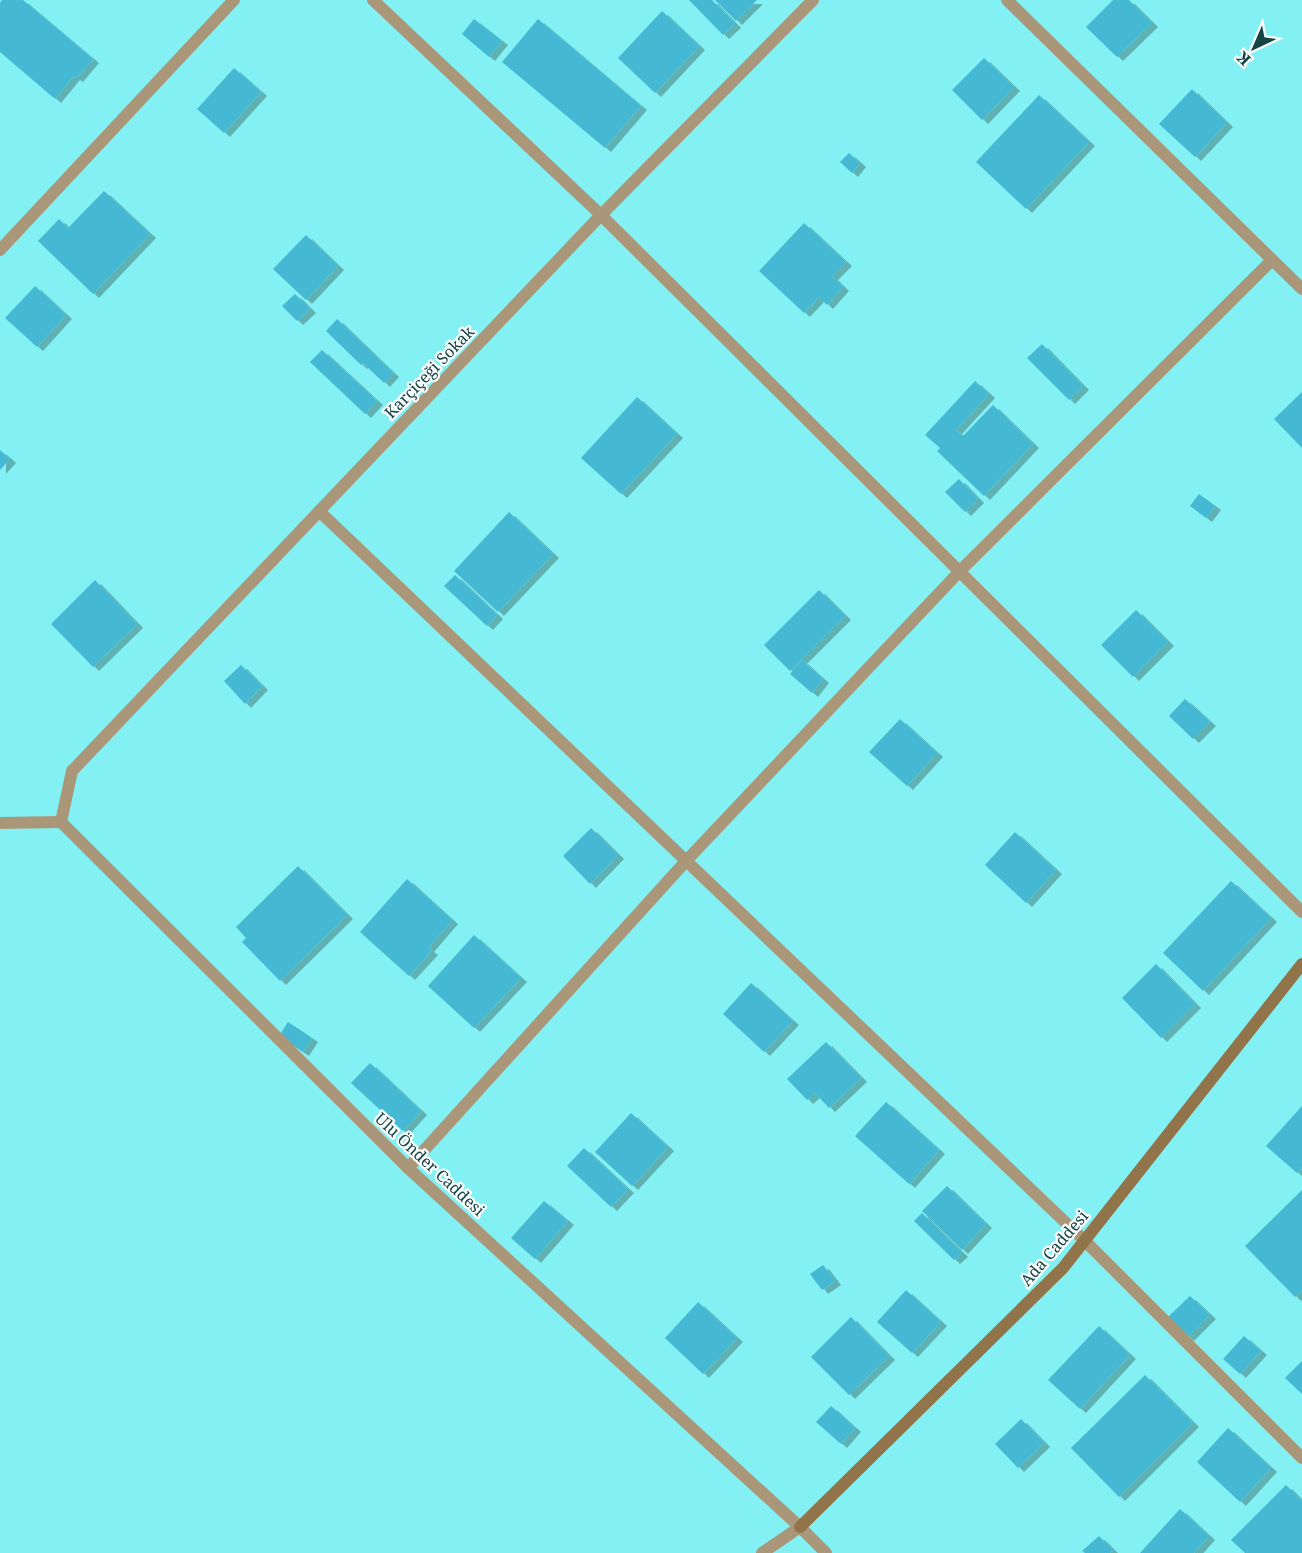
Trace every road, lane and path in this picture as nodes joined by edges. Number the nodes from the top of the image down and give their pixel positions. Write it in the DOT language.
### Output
graph roads {
  1 [pos="234,0"];
  2 [pos="374,0"];
  3 [pos="813,0"];
  4 [pos="1007,0"];
  5 [pos="601,215"];
  6 [pos="0,250"];
  7 [pos="1272,260"];
  8 [pos="1302,289"];
  9 [pos="319,511"];
  10 [pos="959,572"];
  11 [pos="61,822"];
  12 [pos="0,823"];
  13 [pos="686,861"];
  14 [pos="1302,912"];
  15 [pos="1302,964"];
  16 [pos="408,1168"];
  17 [pos="1085,1240"];
  18 [pos="1302,1458"];
  19 [pos="800,1527"];
  20 [pos="762,1553"];
  21 [pos="826,1553"];
  1 -- 6 [label="street"];
  2 -- 5 [label="street"];
  3 -- 5 [label="street, Karçiçeği Sokak"];
  4 -- 7 [label="street"];
  5 -- 9 [label="street, Karçiçeği Sokak"];
  5 -- 10 [label="street"];
  7 -- 8 [label="street"];
  7 -- 10 [label="street"];
  9 -- 11 [label="street, Karçiçeği Sokak"];
  9 -- 13 [label="street"];
  10 -- 13 [label="street"];
  10 -- 14 [label="street"];
  11 -- 12 [label="street"];
  11 -- 16 [label="street, Ulu Önder Caddesi"];
  13 -- 16 [label="street"];
  13 -- 17 [label="street"];
  15 -- 17 [label="main road, Ada Caddesi"];
  16 -- 19 [label="street, Ulu Önder Caddesi"];
  17 -- 18 [label="street"];
  17 -- 19 [label="main road, Ada Caddesi"];
  19 -- 20 [label="street"];
  19 -- 21 [label="street, Ulu Önder Caddesi"];
}
